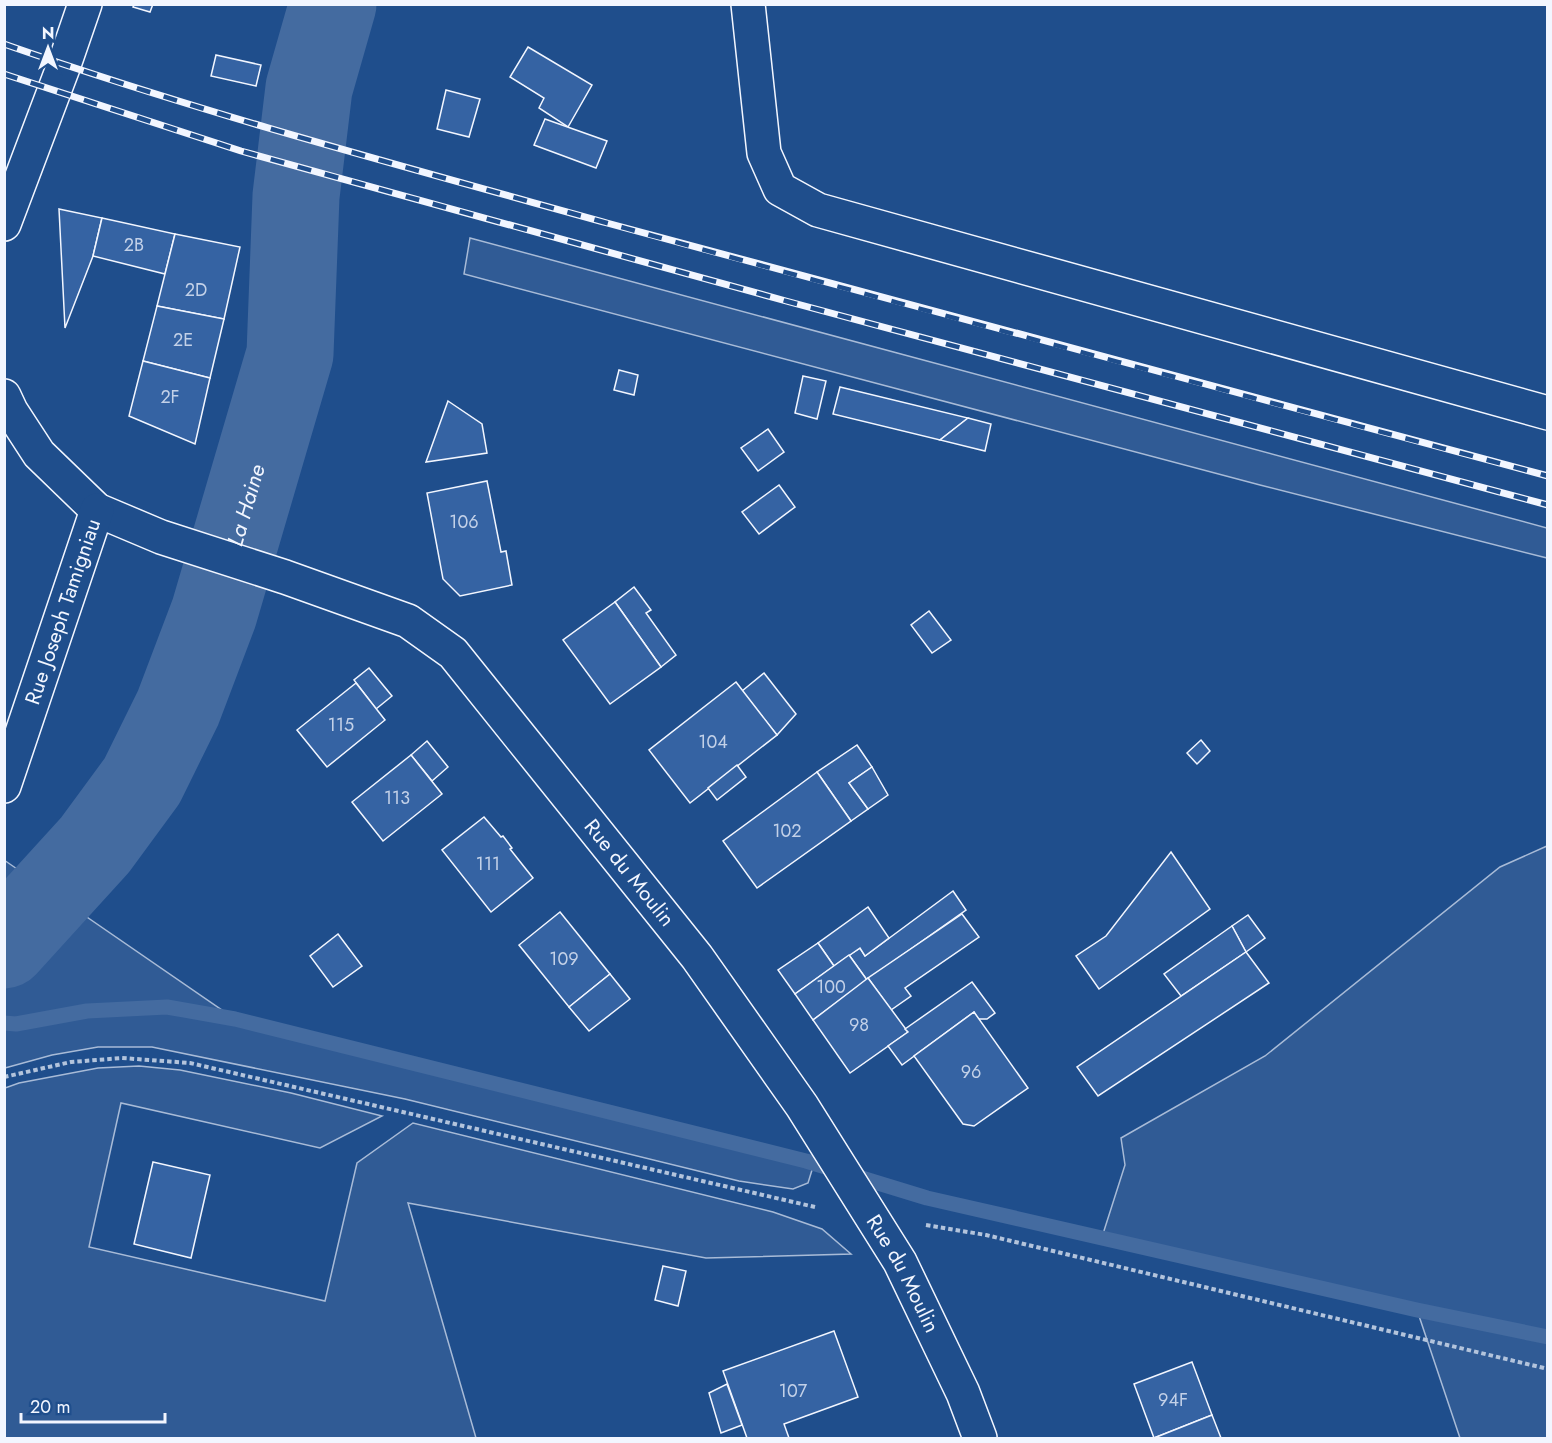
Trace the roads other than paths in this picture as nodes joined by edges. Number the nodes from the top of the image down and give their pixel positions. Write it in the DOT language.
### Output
graph roads {
  1 [pos="85,4"];
  2 [pos="748,4"];
  3 [pos="5,221"];
  4 [pos="4,396"];
  5 [pos="1548,413"];
  6 [pos="97,510"];
  7 [pos="4,786"];
  8 [pos="980,1438"];
  1 -- 3 [label="street"];
  2 -- 5 [label="street"];
  4 -- 6 [label="street, Rue Joseph Tamigniau"];
  6 -- 7 [label="street, Rue Joseph Tamigniau"];
  6 -- 8 [label="street, Rue du Moulin"];
}
